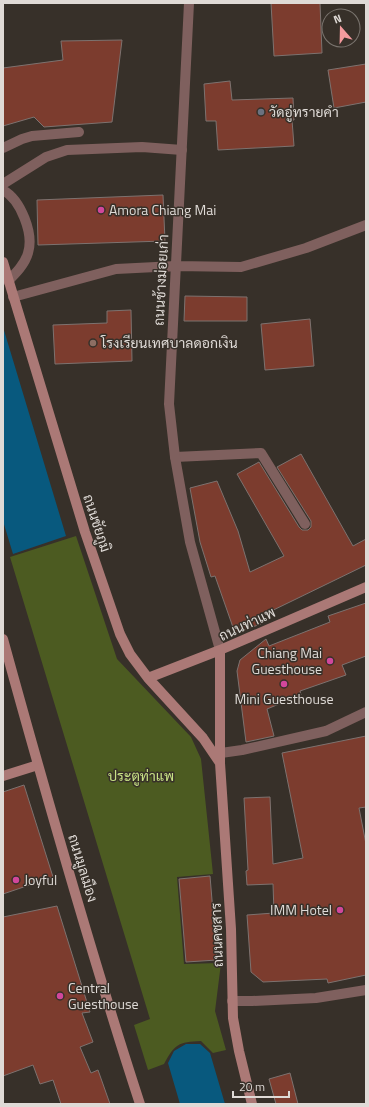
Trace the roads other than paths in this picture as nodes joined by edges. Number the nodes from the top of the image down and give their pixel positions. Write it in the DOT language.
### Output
graph roads {
  1 [pos="189,3"];
  2 [pos="79,132"];
  3 [pos="3,148"];
  4 [pos="182,150"];
  5 [pos="3,184"];
  6 [pos="3,190"];
  7 [pos="366,225"];
  8 [pos="3,262"];
  9 [pos="176,266"];
  10 [pos="8,281"];
  11 [pos="13,297"];
  12 [pos="175,457"];
  13 [pos="305,524"];
  14 [pos="366,586"];
  15 [pos="3,639"];
  16 [pos="220,650"];
  17 [pos="148,678"];
  18 [pos="366,712"];
  19 [pos="220,758"];
  20 [pos="38,765"];
  21 [pos="3,776"];
  22 [pos="366,990"];
  23 [pos="232,1001"];
  24 [pos="140,1104"];
  25 [pos="252,1104"];
  1 -- 4 [label="street, ถนนช้างม่อยเก่า"];
  2 -- 3 [label="street"];
  4 -- 5 [label="street"];
  4 -- 9 [label="street, ถนนช้างม่อยเก่า"];
  6 -- 10 [label="street"];
  7 -- 9 [label="street"];
  8 -- 10 [label="main road, ถนนชัยภูมิ"];
  9 -- 11 [label="street"];
  9 -- 12 [label="street, ถนนช้างม่อยเก่า"];
  10 -- 11 [label="main road, ถนนชัยภูมิ"];
  11 -- 17 [label="main road, ถนนชัยภูมิ"];
  12 -- 13 [label="street"];
  12 -- 16 [label="street, ถนนช้างม่อยเก่า"];
  14 -- 16 [label="main road, ถนนท่าแพ"];
  15 -- 20 [label="main road, ถนนมูลเมือง"];
  16 -- 17 [label="main road"];
  16 -- 19 [label="main road, ถนนท่าแพ"];
  17 -- 19 [label="main road, ถนนชัยภูมิ"];
  18 -- 19 [label="street"];
  19 -- 23 [label="main road, ถนนคชสาร"];
  20 -- 21 [label="main road"];
  20 -- 24 [label="main road, ถนนมูลเมือง"];
  22 -- 23 [label="street"];
  23 -- 25 [label="main road, ถนนคชสาร"];
}
